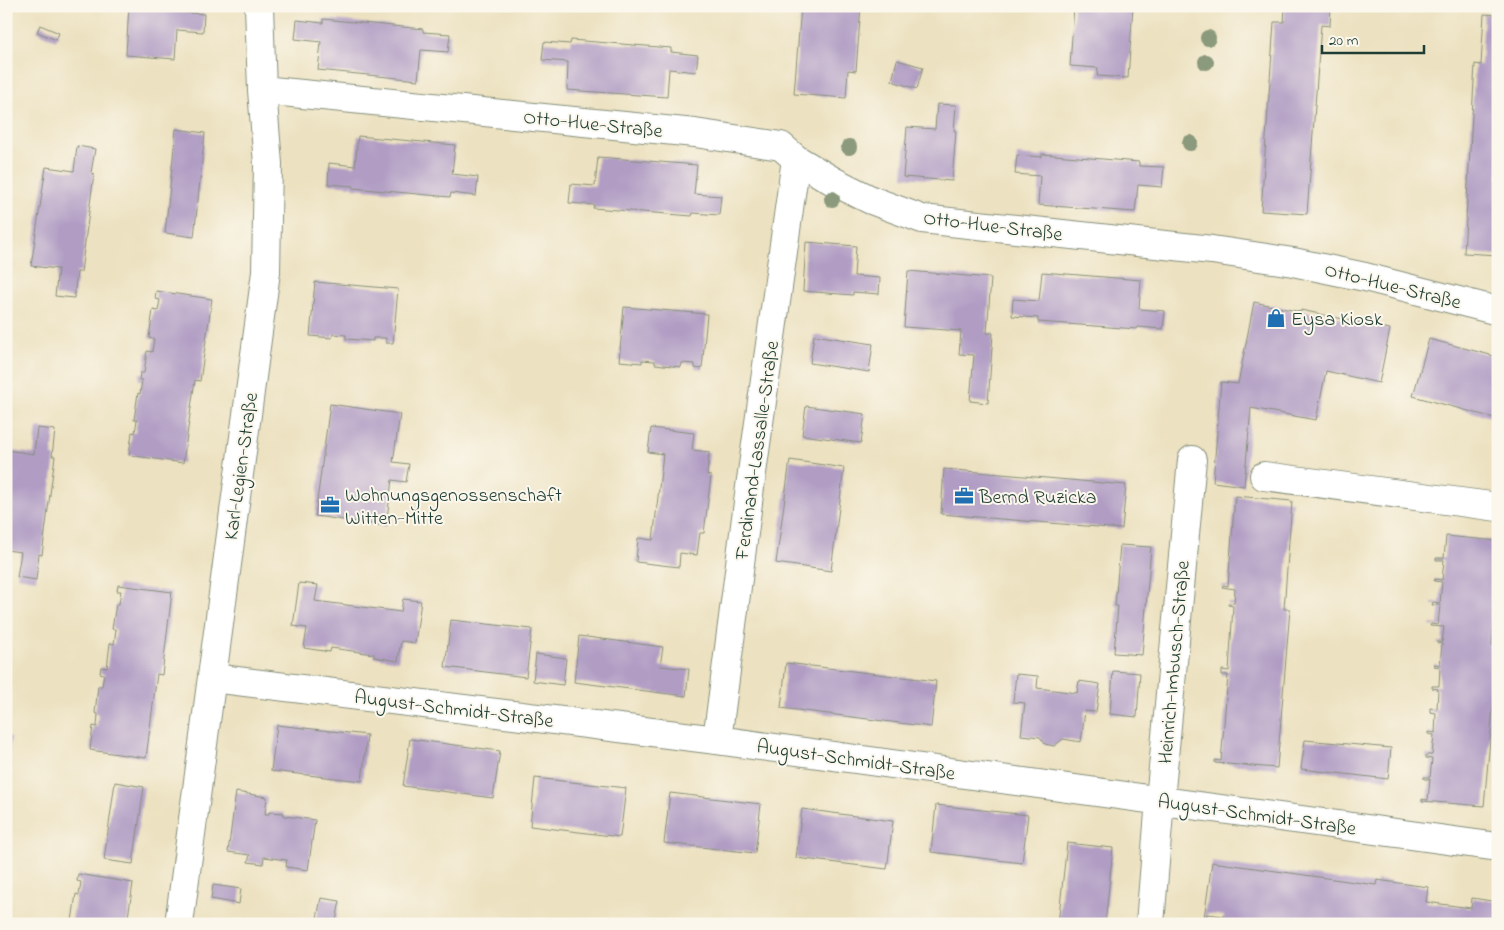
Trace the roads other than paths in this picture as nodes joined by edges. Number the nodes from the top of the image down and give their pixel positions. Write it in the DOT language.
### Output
graph roads {
  1 [pos="259,6"];
  2 [pos="262,90"];
  3 [pos="796,160"];
  4 [pos="1498,312"];
  5 [pos="1192,460"];
  6 [pos="1264,476"];
  7 [pos="1498,507"];
  8 [pos="212,678"];
  9 [pos="717,740"];
  10 [pos="1160,800"];
  11 [pos="1498,847"];
  12 [pos="179,924"];
  13 [pos="1150,924"];
  1 -- 2 [label="street, Karl-Legien-Straße"];
  2 -- 3 [label="street, Otto-Hue-Straße"];
  2 -- 8 [label="street, Karl-Legien-Straße"];
  3 -- 4 [label="street, Otto-Hue-Straße"];
  3 -- 9 [label="street, Ferdinand-Lassalle-Straße"];
  5 -- 10 [label="street, Heinrich-Imbusch-Straße"];
  6 -- 7 [label="street"];
  8 -- 9 [label="street, August-Schmidt-Straße"];
  8 -- 12 [label="street, Karl-Legien-Straße"];
  9 -- 10 [label="street, August-Schmidt-Straße"];
  10 -- 11 [label="street, August-Schmidt-Straße"];
  10 -- 13 [label="street, Heinrich-Imbusch-Straße"];
}
